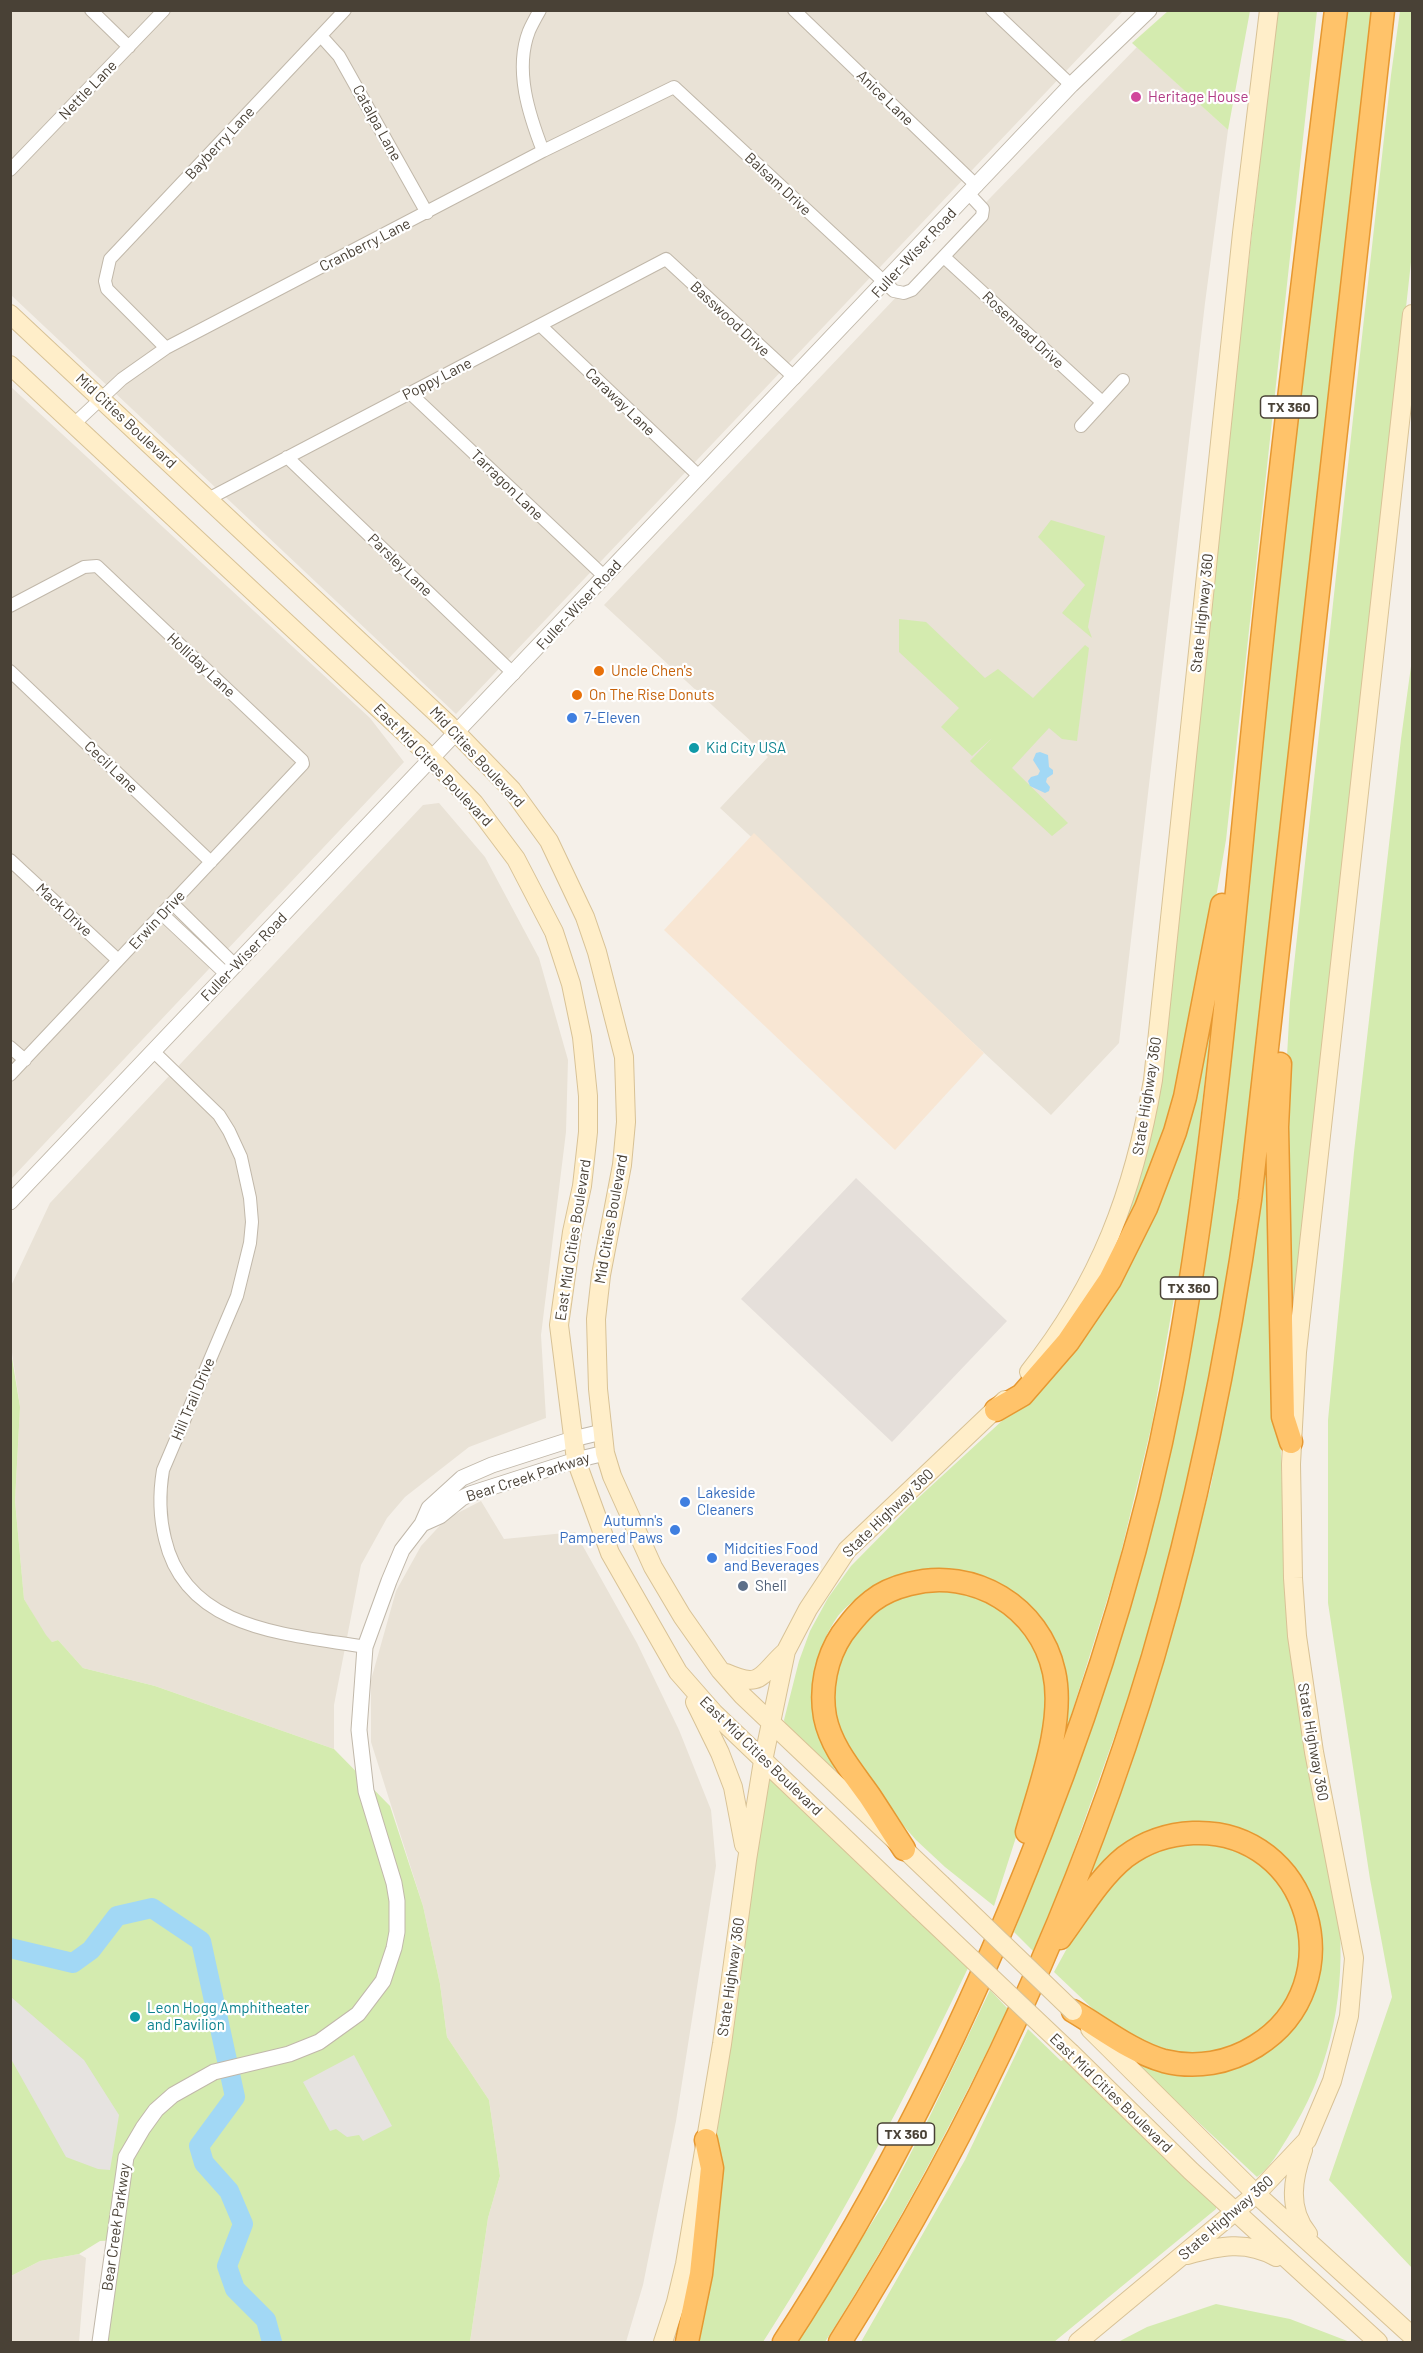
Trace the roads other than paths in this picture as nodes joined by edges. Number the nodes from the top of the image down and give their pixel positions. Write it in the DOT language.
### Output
graph roads {
  1 [pos="91,10"];
  2 [pos="164,10"];
  3 [pos="345,10"];
  4 [pos="540,10"];
  5 [pos="794,10"];
  6 [pos="992,10"];
  7 [pos="1149,10"];
  8 [pos="1269,10"];
  9 [pos="1325,10"];
  10 [pos="1336,10"];
  11 [pos="1383,10"];
  12 [pos="1396,10"];
  13 [pos="321,36"];
  14 [pos="129,47"];
  15 [pos="1071,85"];
  16 [pos="671,88"];
  17 [pos="543,151"];
  18 [pos="10,170"];
  19 [pos="1315,176"];
  20 [pos="973,190"];
  21 [pos="427,213"];
  22 [pos="944,257"];
  23 [pos="1354,257"];
  24 [pos="666,259"];
  25 [pos="885,284"];
  26 [pos="10,314"];
  27 [pos="1413,314"];
  28 [pos="541,326"];
  29 [pos="166,348"];
  30 [pos="10,365"];
  31 [pos="795,378"];
  32 [pos="1123,380"];
  33 [pos="410,393"];
  34 [pos="102,399"];
  35 [pos="1102,402"];
  36 [pos="74,424"];
  37 [pos="1081,426"];
  38 [pos="287,457"];
  39 [pos="700,477"];
  40 [pos="208,499"];
  41 [pos="604,577"];
  42 [pos="10,606"];
  43 [pos="1262,638"];
  44 [pos="10,671"];
  45 [pos="514,674"];
  46 [pos="1305,715"];
  47 [pos="457,733"];
  48 [pos="432,759"];
  49 [pos="303,764"];
  50 [pos="10,860"];
  51 [pos="211,862"];
  52 [pos="172,903"];
  53 [pos="162,914"];
  54 [pos="118,960"];
  55 [pos="231,970"];
  56 [pos="10,1047"];
  57 [pos="154,1052"];
  58 [pos="25,1060"];
  59 [pos="10,1075"];
  60 [pos="10,1202"];
  61 [pos="996,1410"];
  62 [pos="602,1432"];
  63 [pos="573,1439"];
  64 [pos="1291,1442"];
  65 [pos="605,1453"];
  66 [pos="576,1460"];
  67 [pos="622,1497"];
  68 [pos="422,1524"];
  69 [pos="365,1647"];
  70 [pos="786,1652"];
  71 [pos="720,1670"];
  72 [pos="678,1672"];
  73 [pos="771,1722"];
  74 [pos="763,1761"];
  75 [pos="904,1849"];
  76 [pos="747,1860"];
  77 [pos="1009,1916"];
  78 [pos="1040,1966"];
  79 [pos="1073,2011"];
  80 [pos="706,2140"];
  81 [pos="1306,2140"];
  82 [pos="1256,2194"];
  83 [pos="1234,2211"];
  84 [pos="1183,2257"];
  85 [pos="1296,2270"];
  86 [pos="1350,2279"];
  87 [pos="1413,2336"];
  88 [pos="100,2343"];
  89 [pos="663,2343"];
  90 [pos="687,2343"];
  91 [pos="784,2343"];
  92 [pos="840,2343"];
  93 [pos="1078,2343"];
  94 [pos="1378,2343"];
  1 -- 14 [label="street"];
  2 -- 14 [label="street, Nettle Lane"];
  3 -- 13 [label="street, Bayberry Lane"];
  4 -- 17 [label="street"];
  5 -- 20 [label="street, Anice Lane"];
  6 -- 15 [label="street"];
  7 -- 15 [label="street, Fuller-Wiser Road"];
  8 -- 61 [label="main road, State Highway 360"];
  9 -- 19 [label="highway"];
  10 -- 19 [label="highway, TX 360"];
  11 -- 23 [label="highway, TX 360"];
  12 -- 23 [label="highway"];
  13 -- 21 [label="street, Catalpa Lane"];
  13 -- 29 [label="street, Bayberry Lane"];
  14 -- 18 [label="street, Nettle Lane"];
  15 -- 20 [label="street, Fuller-Wiser Road"];
  16 -- 17 [label="street, Cranberry Lane"];
  16 -- 25 [label="street, Balsam Drive"];
  17 -- 21 [label="street, Cranberry Lane"];
  19 -- 43 [label="highway, TX 360"];
  20 -- 22 [label="street"];
  20 -- 25 [label="street, Fuller-Wiser Road"];
  21 -- 29 [label="street, Cranberry Lane"];
  22 -- 25 [label="street"];
  22 -- 35 [label="street, Rosemead Drive"];
  23 -- 46 [label="highway, TX 360"];
  24 -- 28 [label="street, Poppy Lane"];
  24 -- 31 [label="street, Basswood Drive"];
  25 -- 31 [label="street, Fuller-Wiser Road"];
  26 -- 34 [label="main road, Mid Cities Boulevard"];
  27 -- 64 [label="main road, State Highway 360"];
  28 -- 33 [label="street, Poppy Lane"];
  28 -- 39 [label="street, Caraway Lane"];
  29 -- 34 [label="street, Cranberry Lane"];
  30 -- 36 [label="main road, East Mid Cities Boulevard"];
  31 -- 39 [label="street, Fuller-Wiser Road"];
  32 -- 35 [label="street"];
  33 -- 38 [label="street, Poppy Lane"];
  33 -- 41 [label="street, Tarragon Lane"];
  34 -- 36 [label="street, Cranberry Lane"];
  34 -- 40 [label="main road, Mid Cities Boulevard"];
  35 -- 37 [label="street"];
  36 -- 48 [label="main road, East Mid Cities Boulevard"];
  38 -- 40 [label="street, Poppy Lane"];
  38 -- 45 [label="street, Parsley Lane"];
  39 -- 41 [label="street, Fuller-Wiser Road"];
  40 -- 47 [label="main road, Mid Cities Boulevard"];
  41 -- 45 [label="street, Fuller-Wiser Road"];
  42 -- 49 [label="street, Holliday Lane"];
  43 -- 61 [label="highway"];
  43 -- 77 [label="highway, TX 360"];
  44 -- 51 [label="street, Cecil Lane"];
  45 -- 47 [label="street, Fuller-Wiser Road"];
  46 -- 64 [label="highway"];
  46 -- 78 [label="highway, TX 360"];
  47 -- 48 [label="street, Fuller-Wiser Road"];
  47 -- 62 [label="main road, Mid Cities Boulevard"];
  48 -- 55 [label="street, Fuller-Wiser Road"];
  48 -- 63 [label="main road, East Mid Cities Boulevard"];
  49 -- 51 [label="street, Erwin Drive"];
  50 -- 54 [label="street, Mack Drive"];
  51 -- 52 [label="street, Erwin Drive"];
  52 -- 53 [label="street, Erwin Drive"];
  52 -- 55 [label="street"];
  53 -- 54 [label="street, Erwin Drive"];
  53 -- 55 [label="street"];
  54 -- 58 [label="street, Erwin Drive"];
  55 -- 57 [label="street, Fuller-Wiser Road"];
  56 -- 58 [label="street"];
  57 -- 60 [label="street, Fuller-Wiser Road"];
  57 -- 69 [label="street, Hill Trail Drive"];
  58 -- 59 [label="street, Erwin Drive"];
  61 -- 70 [label="main road, State Highway 360"];
  62 -- 63 [label="street, Bear Creek Parkway"];
  62 -- 65 [label="main road, Mid Cities Boulevard"];
  63 -- 66 [label="main road, East Mid Cities Boulevard"];
  63 -- 68 [label="street, Bear Creek Parkway"];
  64 -- 81 [label="main road, State Highway 360"];
  65 -- 66 [label="street, Bear Creek Parkway"];
  65 -- 67 [label="main road, Mid Cities Boulevard"];
  66 -- 68 [label="street, Bear Creek Parkway"];
  66 -- 72 [label="main road, East Mid Cities Boulevard"];
  67 -- 71 [label="main road, East Mid Cities Boulevard"];
  68 -- 69 [label="street, Bear Creek Parkway"];
  69 -- 88 [label="street, Bear Creek Parkway"];
  70 -- 71 [label="main road"];
  70 -- 73 [label="main road, State Highway 360"];
  71 -- 73 [label="main road, East Mid Cities Boulevard"];
  72 -- 74 [label="main road, East Mid Cities Boulevard"];
  72 -- 76 [label="main road"];
  73 -- 74 [label="main road, State Highway 360"];
  73 -- 75 [label="main road, East Mid Cities Boulevard"];
  74 -- 76 [label="main road, State Highway 360"];
  74 -- 83 [label="main road, East Mid Cities Boulevard, bridge"];
  75 -- 77 [label="highway"];
  75 -- 79 [label="main road, East Mid Cities Boulevard, bridge"];
  76 -- 80 [label="main road, State Highway 360"];
  77 -- 91 [label="highway, TX 360"];
  78 -- 79 [label="highway"];
  78 -- 92 [label="highway, TX 360"];
  79 -- 82 [label="main road, East Mid Cities Boulevard"];
  80 -- 89 [label="main road, State Highway 360"];
  80 -- 90 [label="highway"];
  81 -- 82 [label="main road, State Highway 360"];
  81 -- 86 [label="main road"];
  82 -- 83 [label="main road, State Highway 360"];
  82 -- 86 [label="main road, East Mid Cities Boulevard"];
  83 -- 84 [label="main road, State Highway 360"];
  83 -- 85 [label="main road, East Mid Cities Boulevard"];
  84 -- 85 [label="main road"];
  84 -- 93 [label="main road, State Highway 360"];
  85 -- 94 [label="main road, East Mid Cities Boulevard"];
  86 -- 87 [label="main road, East Mid Cities Boulevard"];
}
